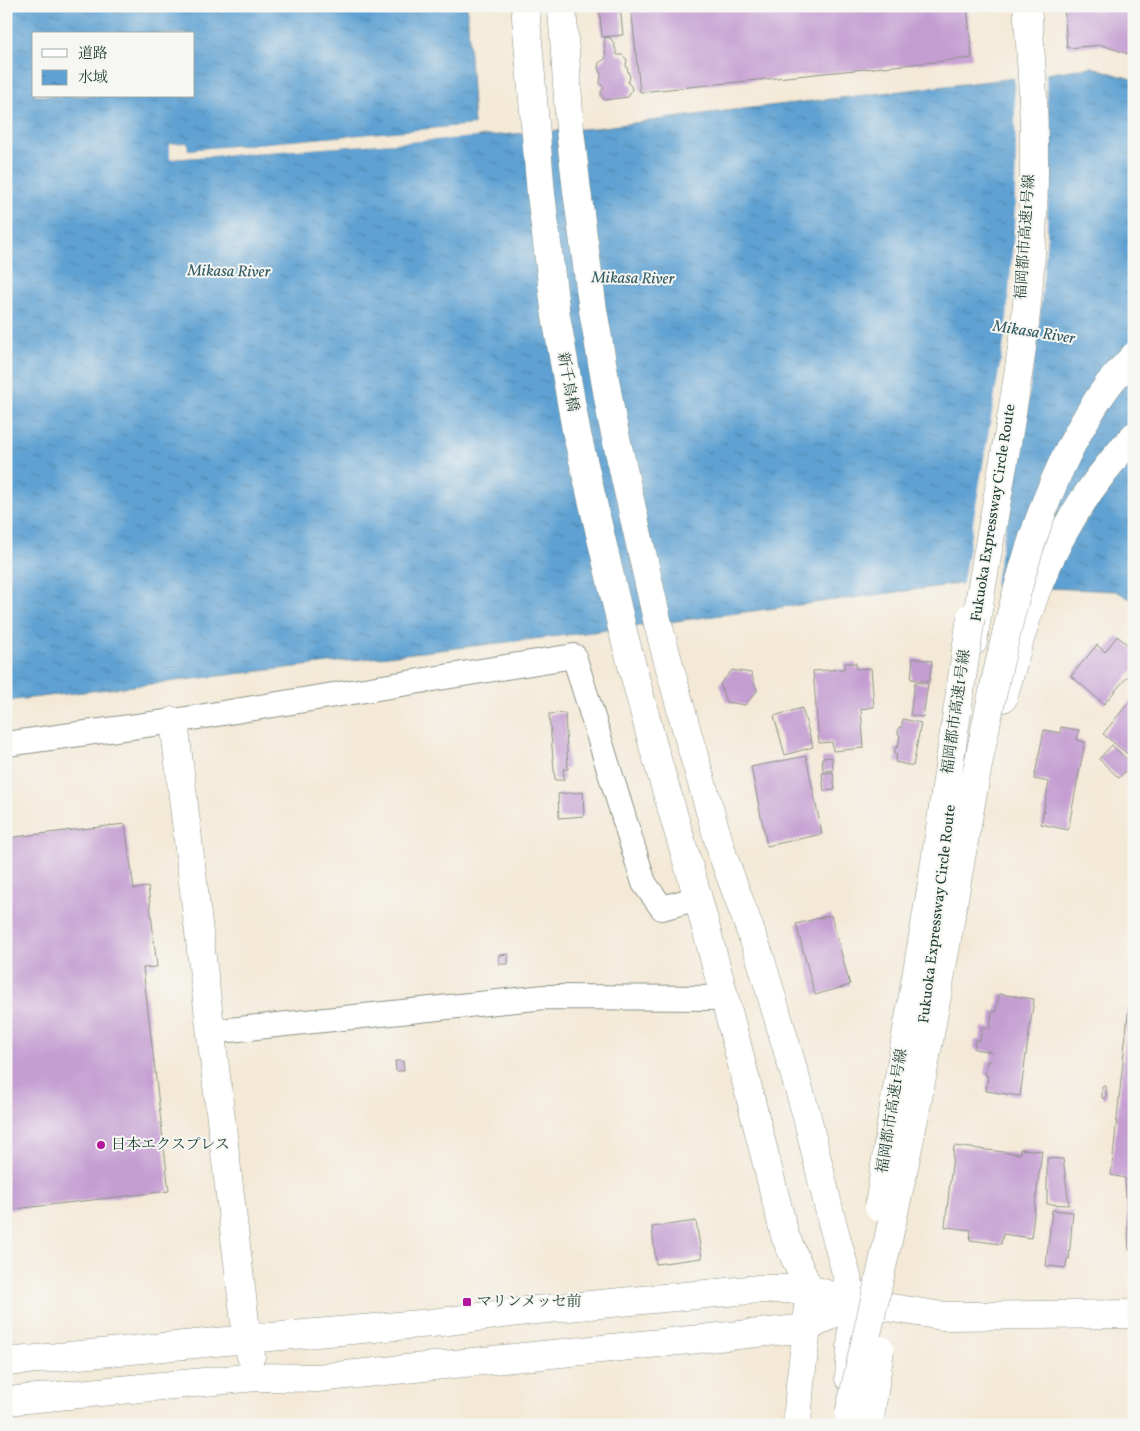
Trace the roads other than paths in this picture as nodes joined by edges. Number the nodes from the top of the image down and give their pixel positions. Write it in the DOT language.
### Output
graph roads {
  1 [pos="525,6"];
  2 [pos="562,6"];
  3 [pos="1022,6"];
  4 [pos="1027,6"];
  5 [pos="1134,356"];
  6 [pos="1134,436"];
  7 [pos="174,721"];
  8 [pos="6,744"];
  9 [pos="698,898"];
  10 [pos="724,998"];
  11 [pos="210,1032"];
  12 [pos="906,1180"];
  13 [pos="809,1290"];
  14 [pos="854,1302"];
  15 [pos="1134,1314"];
  16 [pos="807,1328"];
  17 [pos="247,1339"];
  18 [pos="6,1362"];
  19 [pos="256,1377"];
  20 [pos="6,1401"];
  21 [pos="853,1422"];
  22 [pos="797,1425"];
  1 -- 9 [label="main road, 新千鳥橋"];
  2 -- 14 [label="main road"];
  3 -- 21 [label="main road, 福岡都市高速1号線, bridge"];
  4 -- 12 [label="main road, Fukuoka Expressway Circle Route, bridge"];
  5 -- 21 [label="main road, Fukuoka Expressway Circle Route, bridge"];
  6 -- 12 [label="main road, Fukuoka Expressway Circle Route, bridge"];
  7 -- 8 [label="street"];
  7 -- 9 [label="street"];
  7 -- 11 [label="main road"];
  9 -- 10 [label="main road, 新千鳥橋"];
  10 -- 11 [label="street"];
  10 -- 13 [label="main road, 新千鳥橋"];
  11 -- 17 [label="main road"];
  12 -- 21 [label="main road, Fukuoka Expressway Circle Route, bridge"];
  13 -- 14 [label="main road"];
  13 -- 16 [label="main road"];
  13 -- 17 [label="main road"];
  14 -- 15 [label="main road"];
  14 -- 16 [label="main road"];
  14 -- 21 [label="main road"];
  16 -- 19 [label="main road"];
  16 -- 22 [label="main road"];
  17 -- 18 [label="main road"];
  17 -- 19 [label="main road"];
  19 -- 20 [label="main road"];
}
